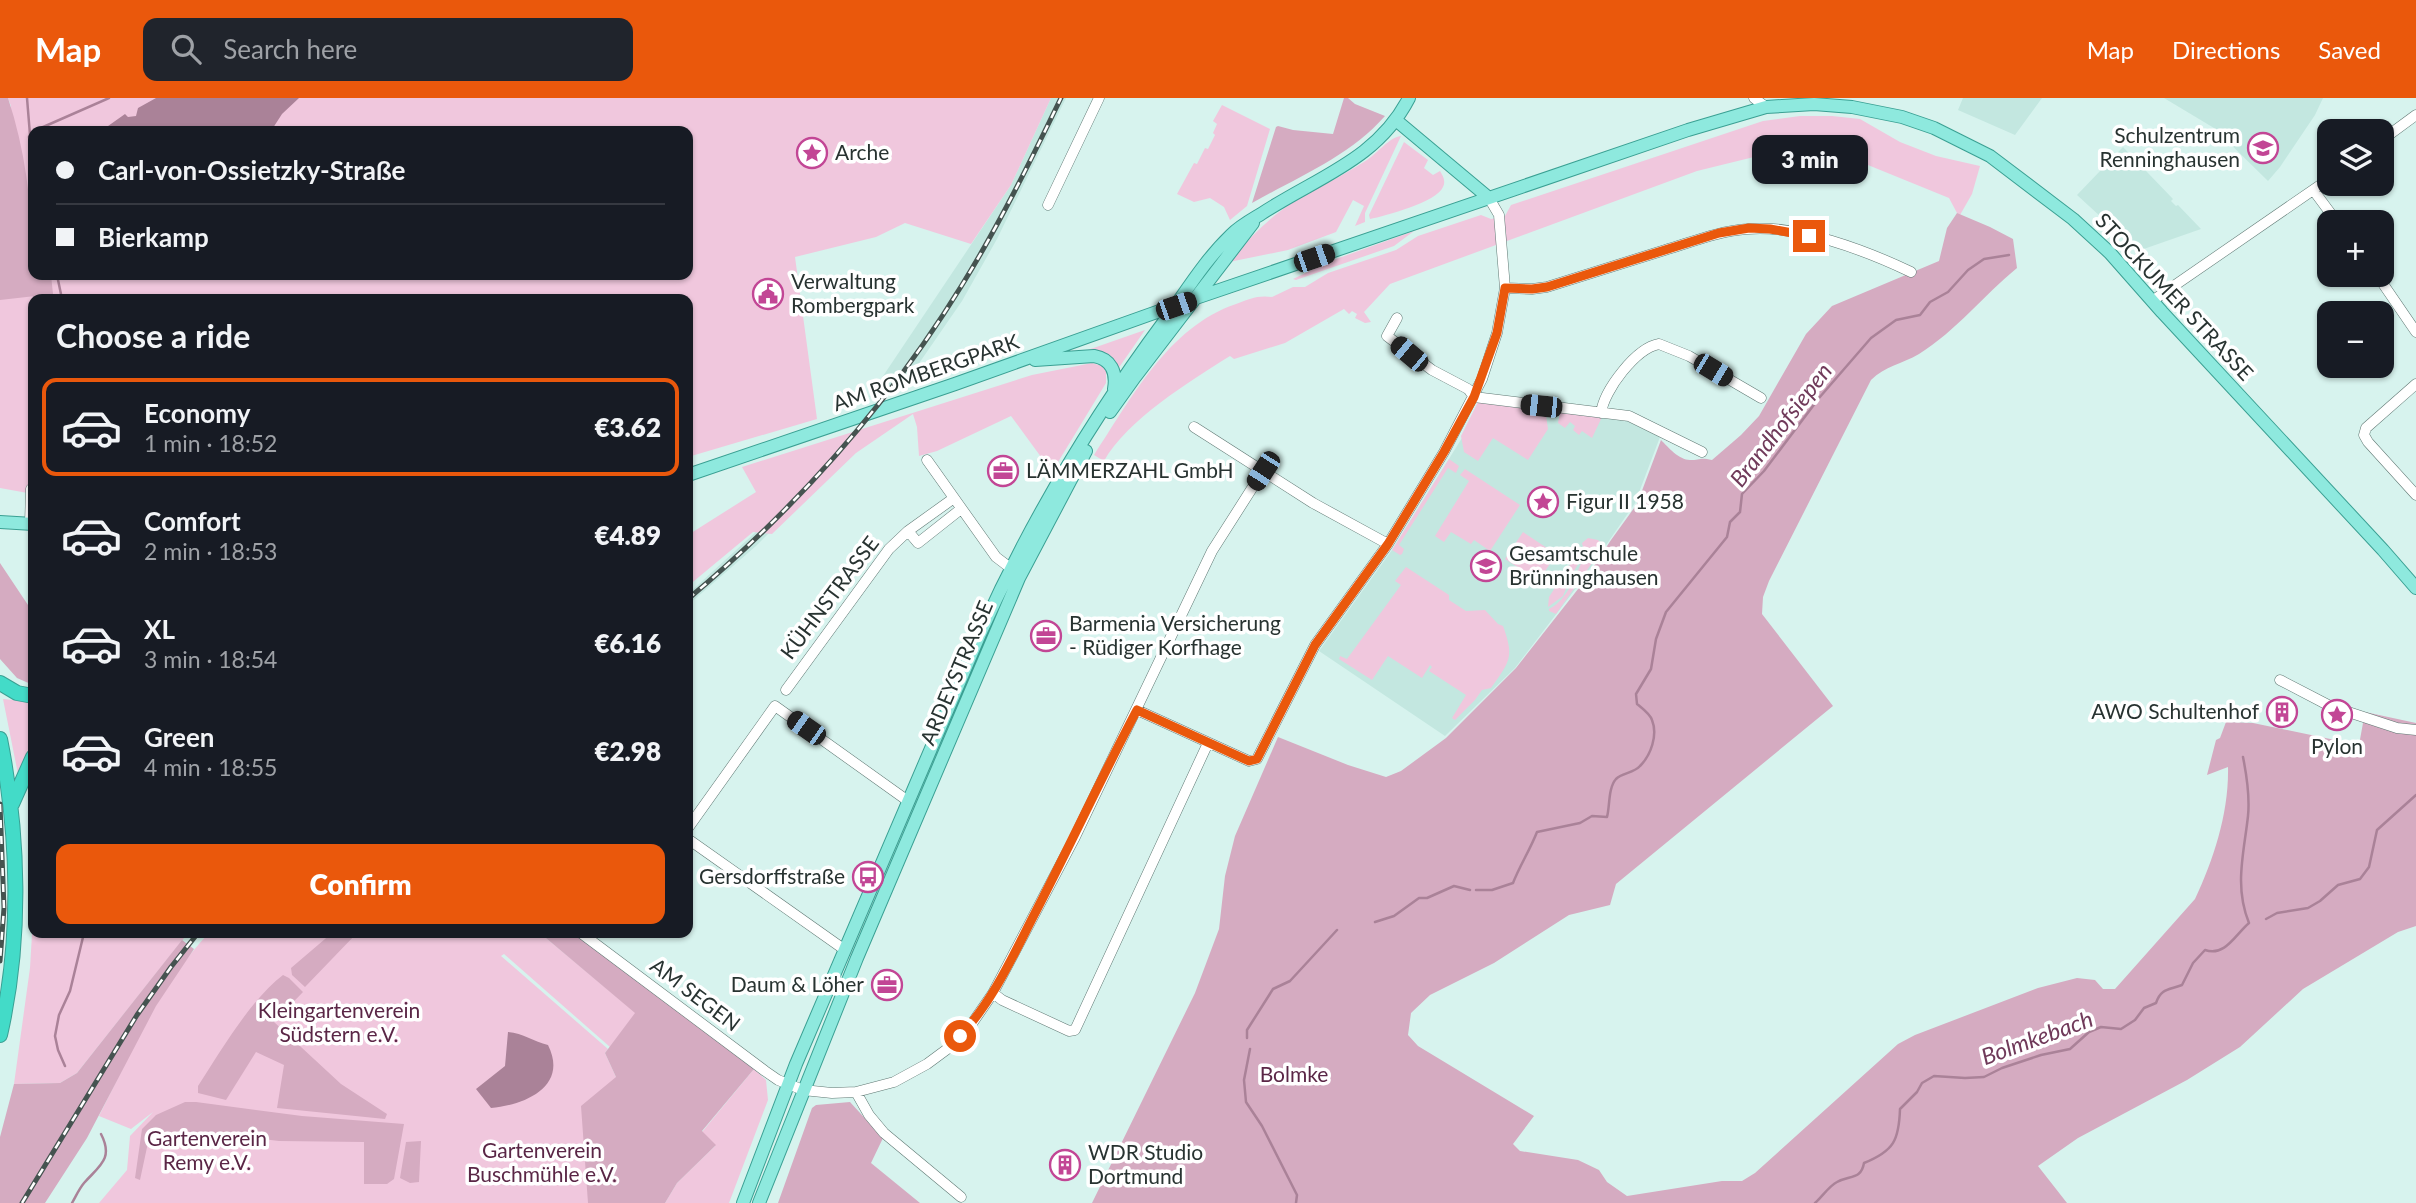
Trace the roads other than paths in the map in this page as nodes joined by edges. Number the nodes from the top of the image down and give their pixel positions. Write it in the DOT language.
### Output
graph roads {
  1 [pos="1099,98"];
  2 [pos="1409,98"];
  3 [pos="1754,98"];
  4 [pos="1766,107"];
  5 [pos="2416,115"];
  6 [pos="1397,121"];
  7 [pos="2394,131"];
  8 [pos="2317,189"];
  9 [pos="2314,191"];
  10 [pos="1489,198"];
  11 [pos="1048,205"];
  12 [pos="2328,210"];
  13 [pos="1257,216"];
  14 [pos="1911,272"];
  15 [pos="2385,287"];
  16 [pos="1505,288"];
  17 [pos="1196,299"];
  18 [pos="2152,300"];
  19 [pos="1176,306"];
  20 [pos="1398,318"];
  21 [pos="2416,332"];
  22 [pos="1020,361"];
  23 [pos="2416,384"];
  24 [pos="1114,392"];
  25 [pos="1474,397"];
  26 [pos="1761,398"];
  27 [pos="1601,413"];
  28 [pos="1194,426"];
  29 [pos="1702,452"];
  30 [pos="927,460"];
  31 [pos="1263,471"];
  32 [pos="693,473"];
  33 [pos="2416,495"];
  34 [pos="954,498"];
  35 [pos="961,509"];
  36 [pos="0,522"];
  37 [pos="28,524"];
  38 [pos="908,531"];
  39 [pos="1388,544"];
  40 [pos="1015,572"];
  41 [pos="2416,589"];
  42 [pos="2280,680"];
  43 [pos="0,683"];
  44 [pos="786,690"];
  45 [pos="28,695"];
  46 [pos="1137,710"];
  47 [pos="2416,730"];
  48 [pos="0,739"];
  49 [pos="1208,743"];
  50 [pos="28,767"];
  51 [pos="908,801"];
  52 [pos="11,809"];
  53 [pos="693,821"];
  54 [pos="693,843"];
  55 [pos="588,938"];
  56 [pos="845,950"];
  57 [pos="993,993"];
  58 [pos="0,1035"];
  59 [pos="788,1085"];
  60 [pos="803,1090"];
  61 [pos="856,1092"];
  62 [pos="961,1197"];
  63 [pos="743,1203"];
  64 [pos="759,1203"];
  1 -- 11 [label="street"];
  2 -- 6 [label="main road, ARDEYSTRASSE"];
  3 -- 4 [label="street"];
  4 -- 10 [label="main road, STOCKUMER STRASSE"];
  4 -- 18 [label="main road, STOCKUMER STRASSE"];
  5 -- 7 [label="street"];
  6 -- 10 [label="main road"];
  6 -- 13 [label="main road, ARDEYSTRASSE"];
  8 -- 9 [label="street"];
  9 -- 12 [label="street"];
  9 -- 18 [label="street"];
  10 -- 16 [label="street"];
  10 -- 17 [label="main road, STOCKUMER STRASSE"];
  13 -- 17 [label="main road, ARDEYSTRASSE"];
  13 -- 19 [label="main road, ARDEYSTRASSE"];
  14 -- 16 [label="street"];
  15 -- 21 [label="street"];
  16 -- 25 [label="street"];
  17 -- 19 [label="main road, STOCKUMER STRASSE"];
  17 -- 40 [label="main road, ARDEYSTRASSE"];
  18 -- 41 [label="main road, STOCKUMER STRASSE"];
  19 -- 22 [label="main road, AM ROMBERGPARK"];
  19 -- 24 [label="main road, ARDEYSTRASSE"];
  20 -- 25 [label="street"];
  22 -- 24 [label="main road"];
  22 -- 32 [label="main road, AM ROMBERGPARK"];
  23 -- 33 [label="street"];
  24 -- 40 [label="main road, ARDEYSTRASSE"];
  25 -- 27 [label="street"];
  25 -- 39 [label="street"];
  26 -- 27 [label="street"];
  27 -- 29 [label="street"];
  28 -- 31 [label="street"];
  30 -- 34 [label="street"];
  31 -- 39 [label="street"];
  31 -- 46 [label="street"];
  34 -- 35 [label="street"];
  34 -- 38 [label="street, KÜHNSTRASSE"];
  35 -- 38 [label="street, KÜHNSTRASSE"];
  35 -- 40 [label="street"];
  36 -- 37 [label="main road"];
  38 -- 44 [label="street, KÜHNSTRASSE"];
  39 -- 49 [label="street"];
  40 -- 51 [label="main road, ARDEYSTRASSE"];
  40 -- 60 [label="main road, ARDEYSTRASSE"];
  42 -- 47 [label="street"];
  43 -- 45 [label="highway"];
  46 -- 49 [label="street"];
  46 -- 57 [label="street"];
  48 -- 52 [label="highway"];
  49 -- 57 [label="street"];
  50 -- 52 [label="highway"];
  51 -- 53 [label="street"];
  51 -- 56 [label="main road, ARDEYSTRASSE"];
  52 -- 58 [label="highway"];
  54 -- 56 [label="street"];
  55 -- 59 [label="street, AM SEGEN"];
  56 -- 59 [label="main road, ARDEYSTRASSE"];
  57 -- 61 [label="street"];
  59 -- 60 [label="street"];
  59 -- 63 [label="main road, ARDEYSTRASSE"];
  60 -- 61 [label="street"];
  60 -- 64 [label="main road, ARDEYSTRASSE"];
  61 -- 62 [label="street"];
}
